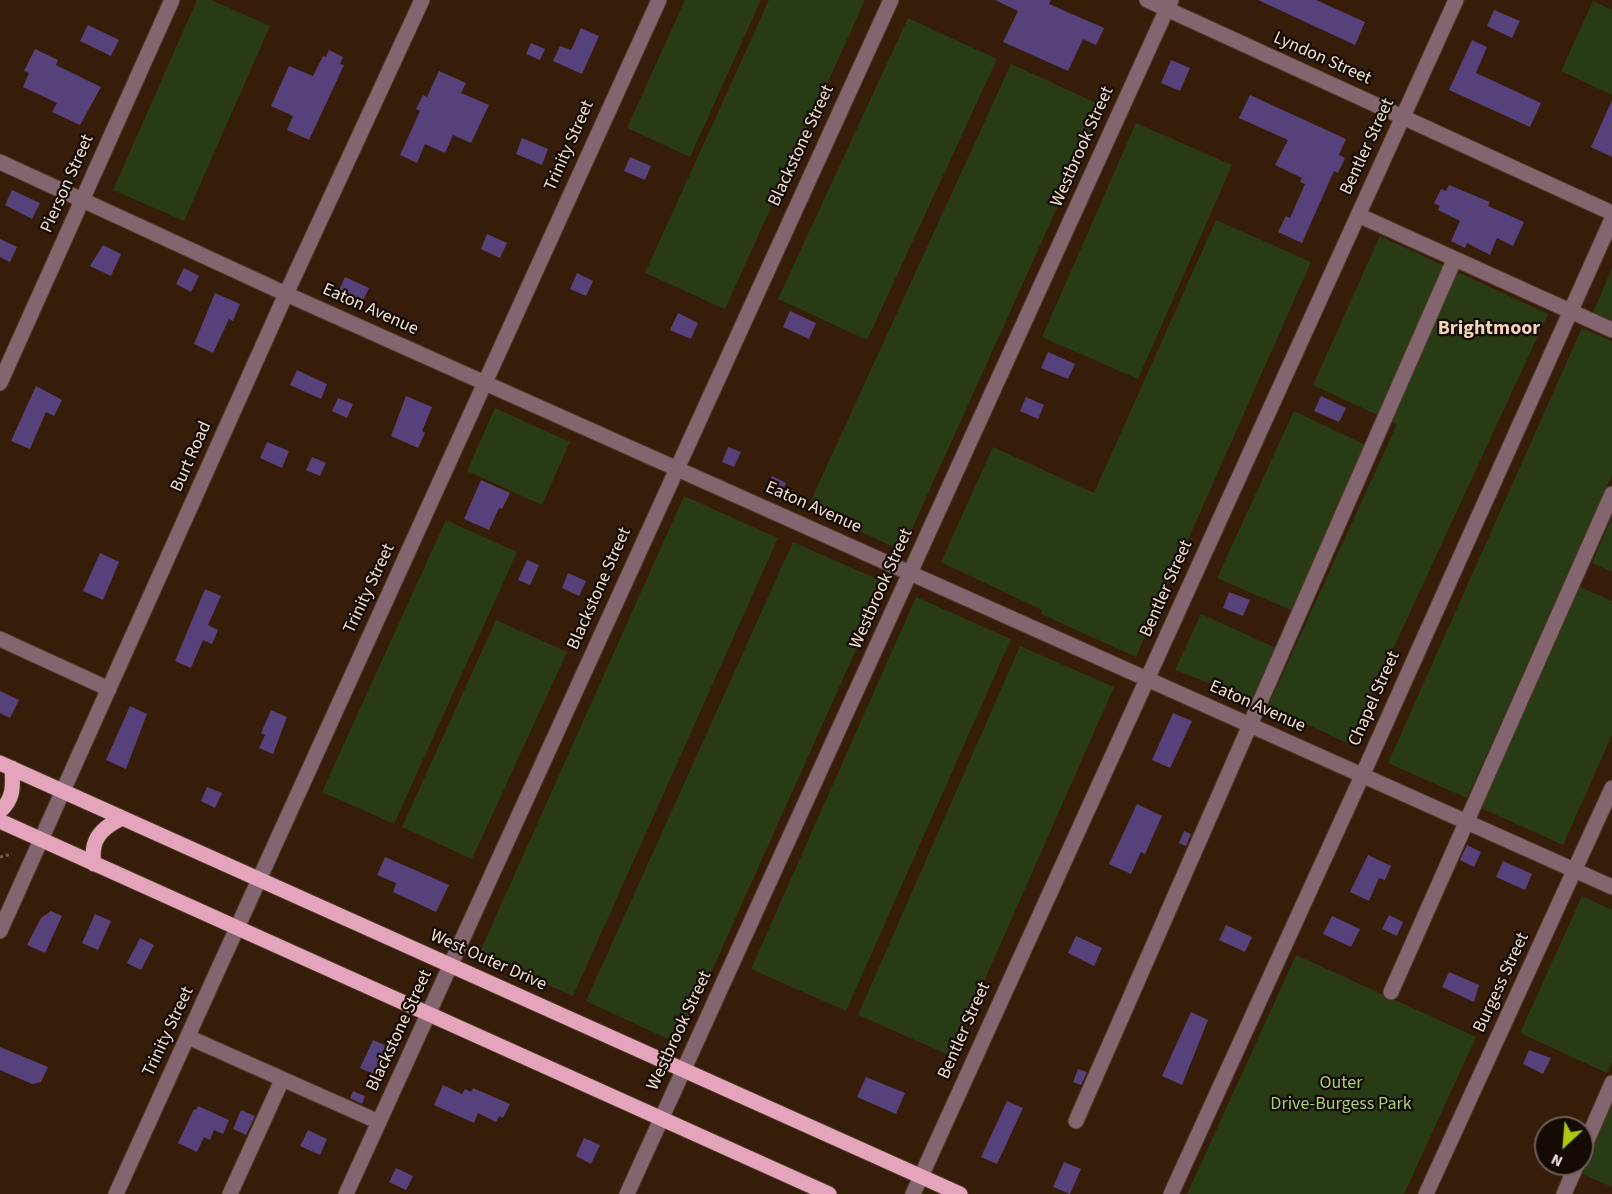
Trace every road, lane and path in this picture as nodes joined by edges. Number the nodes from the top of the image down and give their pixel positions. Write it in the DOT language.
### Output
graph roads {
  1 [pos="172,0"];
  2 [pos="422,0"];
  3 [pos="659,0"];
  4 [pos="891,0"];
  5 [pos="1146,0"];
  6 [pos="1456,0"];
  7 [pos="1168,5"];
  8 [pos="1403,117"];
  9 [pos="0,162"];
  10 [pos="83,200"];
  11 [pos="1612,213"];
  12 [pos="1358,215"];
  13 [pos="1612,219"];
  14 [pos="1452,265"];
  15 [pos="286,294"];
  16 [pos="1571,311"];
  17 [pos="1612,330"];
  18 [pos="0,383"];
  19 [pos="486,384"];
  20 [pos="676,468"];
  21 [pos="1612,494"];
  22 [pos="911,574"];
  23 [pos="0,639"];
  24 [pos="1147,680"];
  25 [pos="108,689"];
  26 [pos="1251,726"];
  27 [pos="6,766"];
  28 [pos="1362,776"];
  29 [pos="1612,788"];
  30 [pos="62,791"];
  31 [pos="0,811"];
  32 [pos="120,819"];
  33 [pos="0,821"];
  34 [pos="1466,822"];
  35 [pos="42,840"];
  36 [pos="12,854"];
  37 [pos="0,858"];
  38 [pos="94,864"];
  39 [pos="1575,871"];
  40 [pos="260,880"];
  41 [pos="1612,887"];
  42 [pos="238,929"];
  43 [pos="0,931"];
  44 [pos="452,966"];
  45 [pos="1391,992"];
  46 [pos="429,1014"];
  47 [pos="188,1037"];
  48 [pos="683,1071"];
  49 [pos="282,1080"];
  50 [pos="1612,1083"];
  51 [pos="661,1119"];
  52 [pos="1076,1121"];
  53 [pos="379,1122"];
  54 [pos="1594,1124"];
  55 [pos="921,1176"];
  56 [pos="1572,1176"];
  57 [pos="116,1194"];
  58 [pos="230,1194"];
  59 [pos="346,1194"];
  60 [pos="627,1194"];
  61 [pos="830,1194"];
  62 [pos="913,1194"];
  63 [pos="960,1194"];
  64 [pos="1171,1194"];
  65 [pos="1426,1194"];
  66 [pos="1564,1194"];
  1 -- 10 [label="street, Pierson Street"];
  2 -- 15 [label="street, Burt Road"];
  3 -- 19 [label="street, Trinity Street"];
  4 -- 20 [label="street, Blackstone Street"];
  5 -- 7 [label="street, Lyndon Street"];
  6 -- 8 [label="street, Bentler Street"];
  7 -- 8 [label="street, Lyndon Street"];
  7 -- 22 [label="street, Westbrook Street"];
  8 -- 11 [label="street, Lyndon Street"];
  8 -- 12 [label="street, Bentler Street"];
  9 -- 10 [label="street, Eaton Avenue"];
  10 -- 15 [label="street, Eaton Avenue"];
  10 -- 18 [label="street, Pierson Street"];
  12 -- 16 [label="street"];
  12 -- 24 [label="street, Bentler Street"];
  13 -- 16 [label="street, Chapel Street"];
  14 -- 26 [label="street"];
  15 -- 19 [label="street, Eaton Avenue"];
  15 -- 25 [label="street, Burt Road"];
  16 -- 17 [label="street"];
  16 -- 28 [label="street, Chapel Street"];
  19 -- 20 [label="street, Eaton Avenue"];
  19 -- 40 [label="street, Trinity Street"];
  20 -- 22 [label="street, Eaton Avenue"];
  20 -- 44 [label="street, Blackstone Street"];
  21 -- 34 [label="street"];
  22 -- 24 [label="street, Eaton Avenue"];
  22 -- 48 [label="street, Westbrook Street"];
  23 -- 25 [label="street"];
  24 -- 26 [label="street, Eaton Avenue"];
  24 -- 55 [label="street, Bentler Street"];
  25 -- 30 [label="street, Burt Road"];
  26 -- 28 [label="street, Eaton Avenue"];
  26 -- 52 [label="street"];
  27 -- 30 [label="main road, West Outer Drive"];
  27 -- 31 [label="main road"];
  28 -- 34 [label="street, Eaton Avenue"];
  28 -- 64 [label="street, Chapel Street"];
  29 -- 39 [label="street, Burgess Street"];
  30 -- 32 [label="main road, West Outer Drive"];
  30 -- 35 [label="street, Burt Road"];
  32 -- 38 [label="main road"];
  32 -- 40 [label="main road, West Outer Drive"];
  33 -- 35 [label="main road"];
  34 -- 39 [label="street, Eaton Avenue"];
  34 -- 45 [label="street"];
  35 -- 38 [label="main road"];
  35 -- 43 [label="street, Burt Road"];
  36 -- 37 [label="path"];
  38 -- 42 [label="main road"];
  39 -- 41 [label="street, Eaton Avenue"];
  39 -- 65 [label="street, Burgess Street"];
  40 -- 42 [label="street, Trinity Street"];
  40 -- 44 [label="main road, West Outer Drive"];
  42 -- 46 [label="main road"];
  42 -- 47 [label="street, Trinity Street"];
  44 -- 46 [label="street, Blackstone Street"];
  44 -- 48 [label="main road, West Outer Drive"];
  46 -- 51 [label="main road"];
  46 -- 53 [label="street, Blackstone Street"];
  47 -- 49 [label="street"];
  47 -- 57 [label="street, Trinity Street"];
  48 -- 51 [label="street, Westbrook Street"];
  48 -- 55 [label="main road, West Outer Drive"];
  49 -- 53 [label="street"];
  49 -- 58 [label="street"];
  50 -- 54 [label="street"];
  51 -- 60 [label="street, Westbrook Street"];
  51 -- 61 [label="main road"];
  53 -- 59 [label="street, Blackstone Street"];
  55 -- 62 [label="street, Bentler Street"];
  55 -- 63 [label="main road, West Outer Drive"];
  56 -- 66 [label="street"];
}
